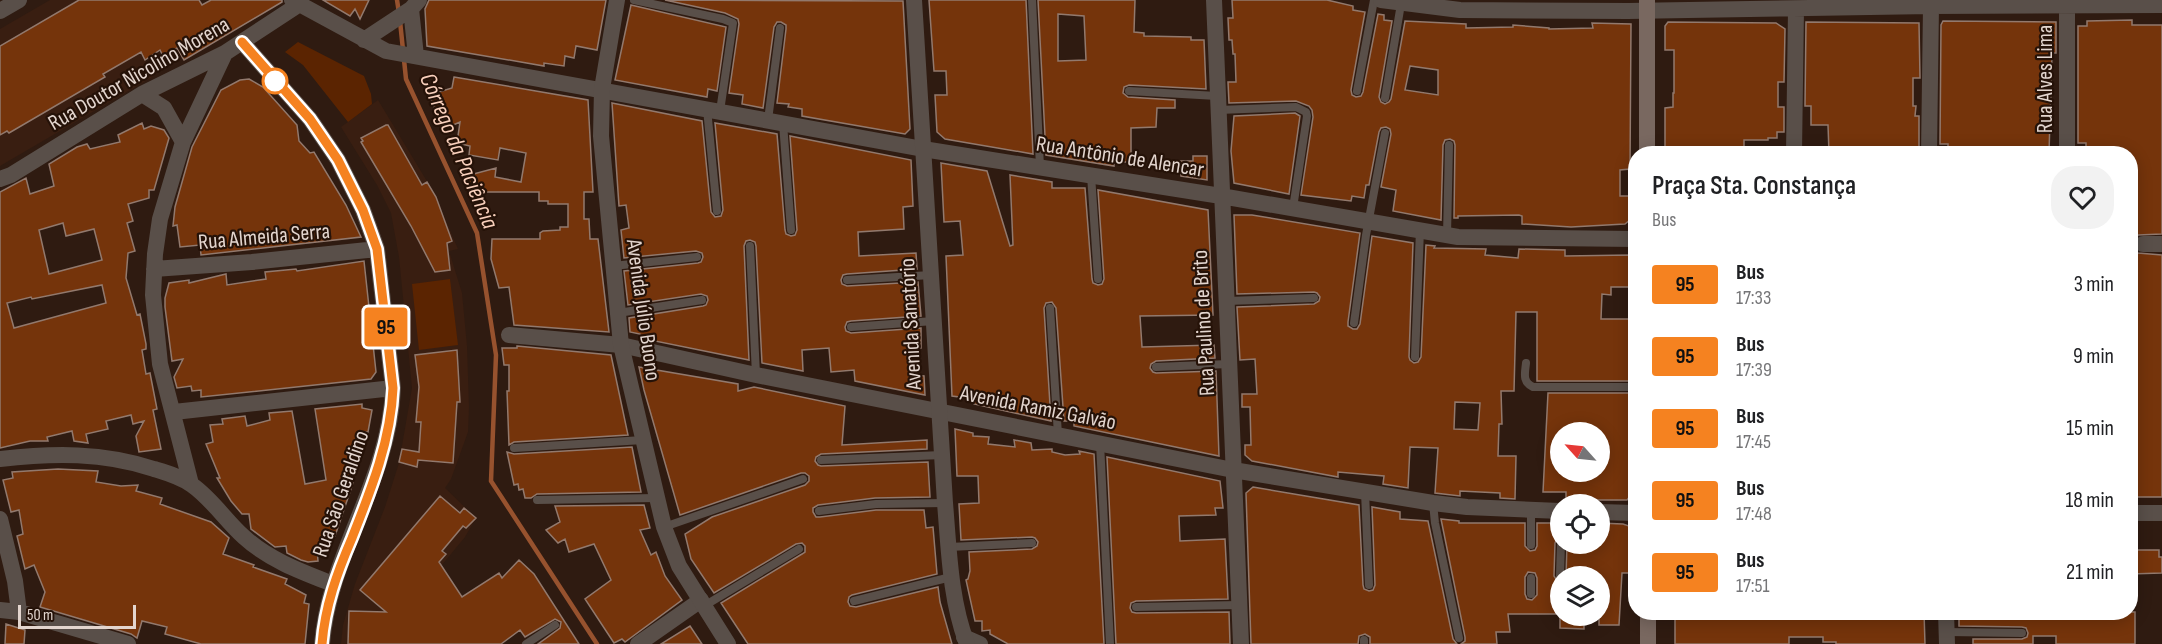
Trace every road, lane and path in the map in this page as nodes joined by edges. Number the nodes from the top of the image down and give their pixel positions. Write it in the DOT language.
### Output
graph roads {
  1 [pos="20,0"];
  2 [pos="617,0"];
  3 [pos="634,0"];
  4 [pos="914,0"];
  5 [pos="1032,0"];
  6 [pos="1214,0"];
  7 [pos="1374,0"];
  8 [pos="1381,0"];
  9 [pos="295,2"];
  10 [pos="1862,3"];
  11 [pos="1964,3"];
  12 [pos="2077,3"];
  13 [pos="1401,4"];
  14 [pos="2162,5"];
  15 [pos="1647,6"];
  16 [pos="1931,6"];
  17 [pos="412,7"];
  18 [pos="1796,9"];
  19 [pos="0,11"];
  20 [pos="780,28"];
  21 [pos="242,42"];
  22 [pos="371,44"];
  23 [pos="225,53"];
  24 [pos="413,56"];
  25 [pos="602,89"];
  26 [pos="1129,91"];
  27 [pos="1357,91"];
  28 [pos="142,94"];
  29 [pos="1385,98"];
  30 [pos="1218,103"];
  31 [pos="713,110"];
  32 [pos="775,122"];
  33 [pos="1385,133"];
  34 [pos="183,142"];
  35 [pos="1449,145"];
  36 [pos="1647,146"];
  37 [pos="1794,146"];
  38 [pos="1929,146"];
  39 [pos="2067,146"];
  40 [pos="923,149"];
  41 [pos="1040,167"];
  42 [pos="1091,175"];
  43 [pos="0,179"];
  44 [pos="1221,196"];
  45 [pos="1293,208"];
  46 [pos="717,211"];
  47 [pos="1369,221"];
  48 [pos="791,230"];
  49 [pos="1420,230"];
  50 [pos="1447,235"];
  51 [pos="1628,239"];
  52 [pos="2143,244"];
  53 [pos="2162,244"];
  54 [pos="750,246"];
  55 [pos="377,249"];
  56 [pos="697,257"];
  57 [pos="613,266"];
  58 [pos="154,268"];
  59 [pos="931,275"];
  60 [pos="1098,279"];
  61 [pos="847,280"];
  62 [pos="1314,298"];
  63 [pos="702,300"];
  64 [pos="1226,301"];
  65 [pos="1050,308"];
  66 [pos="618,313"];
  67 [pos="934,321"];
  68 [pos="1354,323"];
  69 [pos="851,327"];
  70 [pos="509,336"];
  71 [pos="621,345"];
  72 [pos="1415,357"];
  73 [pos="1526,363"];
  74 [pos="1228,364"];
  75 [pos="1156,367"];
  76 [pos="756,375"];
  77 [pos="1628,387"];
  78 [pos="393,388"];
  79 [pos="939,411"];
  80 [pos="174,412"];
  81 [pos="1059,435"];
  82 [pos="643,440"];
  83 [pos="1100,443"];
  84 [pos="514,448"];
  85 [pos="942,454"];
  86 [pos="0,459"];
  87 [pos="821,459"];
  88 [pos="1233,470"];
  89 [pos="803,479"];
  90 [pos="191,484"];
  91 [pos="1365,492"];
  92 [pos="656,498"];
  93 [pos="537,500"];
  94 [pos="945,503"];
  95 [pos="1432,503"];
  96 [pos="1531,510"];
  97 [pos="819,511"];
  98 [pos="1550,511"];
  99 [pos="1610,512"];
  100 [pos="1628,513"];
  101 [pos="2138,513"];
  102 [pos="2162,513"];
  103 [pos="0,519"];
  104 [pos="664,527"];
  105 [pos="1032,543"];
  106 [pos="1531,545"];
  107 [pos="949,547"];
  108 [pos="799,549"];
  109 [pos="951,577"];
  110 [pos="1531,578"];
  111 [pos="333,584"];
  112 [pos="1369,585"];
  113 [pos="1531,594"];
  114 [pos="854,601"];
  115 [pos="703,603"];
  116 [pos="1239,605"];
  117 [pos="1136,607"];
  118 [pos="0,610"];
  119 [pos="19,612"];
  120 [pos="1648,620"];
  121 [pos="1946,620"];
  122 [pos="555,625"];
  123 [pos="2022,633"];
  124 [pos="1459,638"];
  125 [pos="1947,638"];
  126 [pos="966,640"];
  127 [pos="128,644"];
  128 [pos="322,644"];
  129 [pos="526,644"];
  130 [pos="638,644"];
  131 [pos="728,644"];
  132 [pos="980,644"];
  133 [pos="1110,644"];
  134 [pos="1241,644"];
  135 [pos="1648,644"];
  1 -- 19 [label="street"];
  2 -- 25 [label="street, Avenida Júlio Buono"];
  3 -- 31 [label="lane"];
  4 -- 40 [label="street, Avenida Sanatório"];
  5 -- 41 [label="lane"];
  6 -- 30 [label="street, Rua Paulino de Brito"];
  7 -- 27 [label="lane"];
  8 -- 13 [label="street"];
  9 -- 21 [label="street, Rua Doutor Nicolino Morena"];
  9 -- 22 [label="street, Rua Antônio de Alencar"];
  10 -- 16 [label="street"];
  10 -- 18 [label="street"];
  11 -- 12 [label="street"];
  11 -- 16 [label="street"];
  12 -- 14 [label="street"];
  12 -- 39 [label="street, Rua Alves Lima"];
  13 -- 15 [label="street"];
  13 -- 29 [label="lane"];
  15 -- 18 [label="street"];
  15 -- 36 [label="main road"];
  16 -- 38 [label="street"];
  17 -- 22 [label="street"];
  17 -- 24 [label="street"];
  18 -- 37 [label="street"];
  20 -- 32 [label="lane"];
  21 -- 23 [label="street, Rua Doutor Nicolino Morena"];
  21 -- 55 [label="street, Rua São Geraldino"];
  22 -- 24 [label="street, Rua Antônio de Alencar"];
  23 -- 28 [label="street, Rua Doutor Nicolino Morena"];
  23 -- 34 [label="street"];
  24 -- 25 [label="street, Rua Antônio de Alencar"];
  25 -- 31 [label="street, Rua Antônio de Alencar"];
  25 -- 57 [label="street, Avenida Júlio Buono"];
  26 -- 30 [label="lane"];
  28 -- 34 [label="street"];
  28 -- 43 [label="street, Rua Doutor Nicolino Morena"];
  30 -- 44 [label="street, Rua Paulino de Brito"];
  30 -- 45 [label="lane"];
  31 -- 32 [label="street, Rua Antônio de Alencar"];
  31 -- 46 [label="lane"];
  32 -- 40 [label="street, Rua Antônio de Alencar"];
  32 -- 48 [label="lane"];
  33 -- 47 [label="lane"];
  34 -- 58 [label="street"];
  35 -- 50 [label="lane"];
  40 -- 41 [label="street, Rua Antônio de Alencar"];
  40 -- 59 [label="street, Avenida Sanatório"];
  41 -- 42 [label="street, Rua Antônio de Alencar"];
  42 -- 44 [label="street, Rua Antônio de Alencar"];
  42 -- 60 [label="lane"];
  44 -- 45 [label="street, Rua Antônio de Alencar"];
  44 -- 64 [label="street, Rua Paulino de Brito"];
  45 -- 47 [label="street, Rua Antônio de Alencar"];
  47 -- 49 [label="street, Rua Antônio de Alencar"];
  47 -- 68 [label="lane"];
  49 -- 50 [label="street, Rua Antônio de Alencar"];
  49 -- 72 [label="lane"];
  50 -- 51 [label="street, Rua Antônio de Alencar"];
  52 -- 53 [label="street"];
  54 -- 76 [label="lane"];
  55 -- 58 [label="street, Rua Almeida Serra"];
  55 -- 78 [label="street, Rua São Geraldino"];
  56 -- 57 [label="lane"];
  57 -- 66 [label="street, Avenida Júlio Buono"];
  58 -- 80 [label="street"];
  59 -- 61 [label="lane"];
  59 -- 67 [label="street, Avenida Sanatório"];
  62 -- 64 [label="lane"];
  63 -- 66 [label="lane"];
  64 -- 74 [label="street, Rua Paulino de Brito"];
  65 -- 81 [label="lane"];
  66 -- 71 [label="street, Avenida Júlio Buono"];
  67 -- 69 [label="lane"];
  67 -- 79 [label="street, Avenida Sanatório"];
  70 -- 71 [label="street, Avenida Ramiz Galvão"];
  71 -- 76 [label="street, Avenida Ramiz Galvão"];
  71 -- 82 [label="street, Avenida Júlio Buono"];
  73 -- 77 [label="lane"];
  74 -- 75 [label="lane"];
  74 -- 88 [label="street, Rua Paulino de Brito"];
  76 -- 79 [label="street, Avenida Ramiz Galvão"];
  78 -- 80 [label="street"];
  78 -- 111 [label="street, Rua São Geraldino"];
  79 -- 81 [label="street, Avenida Ramiz Galvão"];
  79 -- 85 [label="street, Avenida Sanatório"];
  80 -- 90 [label="street"];
  81 -- 83 [label="street, Avenida Ramiz Galvão"];
  82 -- 84 [label="lane"];
  82 -- 92 [label="street, Avenida Júlio Buono"];
  83 -- 88 [label="street, Avenida Ramiz Galvão"];
  83 -- 133 [label="lane"];
  85 -- 87 [label="lane"];
  85 -- 94 [label="street, Avenida Sanatório"];
  86 -- 90 [label="street"];
  88 -- 91 [label="street, Avenida Ramiz Galvão"];
  88 -- 116 [label="street, Rua Paulino de Brito"];
  89 -- 104 [label="lane"];
  90 -- 111 [label="street"];
  91 -- 95 [label="street, Avenida Ramiz Galvão"];
  91 -- 112 [label="lane"];
  92 -- 93 [label="lane"];
  92 -- 104 [label="street, Avenida Júlio Buono"];
  94 -- 97 [label="lane"];
  94 -- 107 [label="street, Avenida Sanatório"];
  95 -- 96 [label="street, Avenida Ramiz Galvão"];
  95 -- 124 [label="lane"];
  96 -- 98 [label="street, Avenida Ramiz Galvão"];
  96 -- 106 [label="lane"];
  99 -- 100 [label="street"];
  101 -- 102 [label="street"];
  103 -- 119 [label="street"];
  104 -- 115 [label="street, Avenida Júlio Buono"];
  105 -- 107 [label="lane"];
  107 -- 109 [label="street, Avenida Sanatório"];
  108 -- 115 [label="lane"];
  109 -- 114 [label="lane"];
  109 -- 126 [label="street, Avenida Sanatório"];
  110 -- 113 [label="lane"];
  111 -- 128 [label="street, Rua São Geraldino"];
  115 -- 130 [label="street"];
  115 -- 131 [label="street, Avenida Júlio Buono"];
  116 -- 117 [label="lane"];
  116 -- 134 [label="street, Rua Paulino de Brito"];
  118 -- 119 [label="street"];
  119 -- 127 [label="street"];
  120 -- 135 [label="main road"];
  121 -- 125 [label="street"];
  122 -- 129 [label="lane"];
  123 -- 125 [label="lane"];
  126 -- 132 [label="street"];
}
